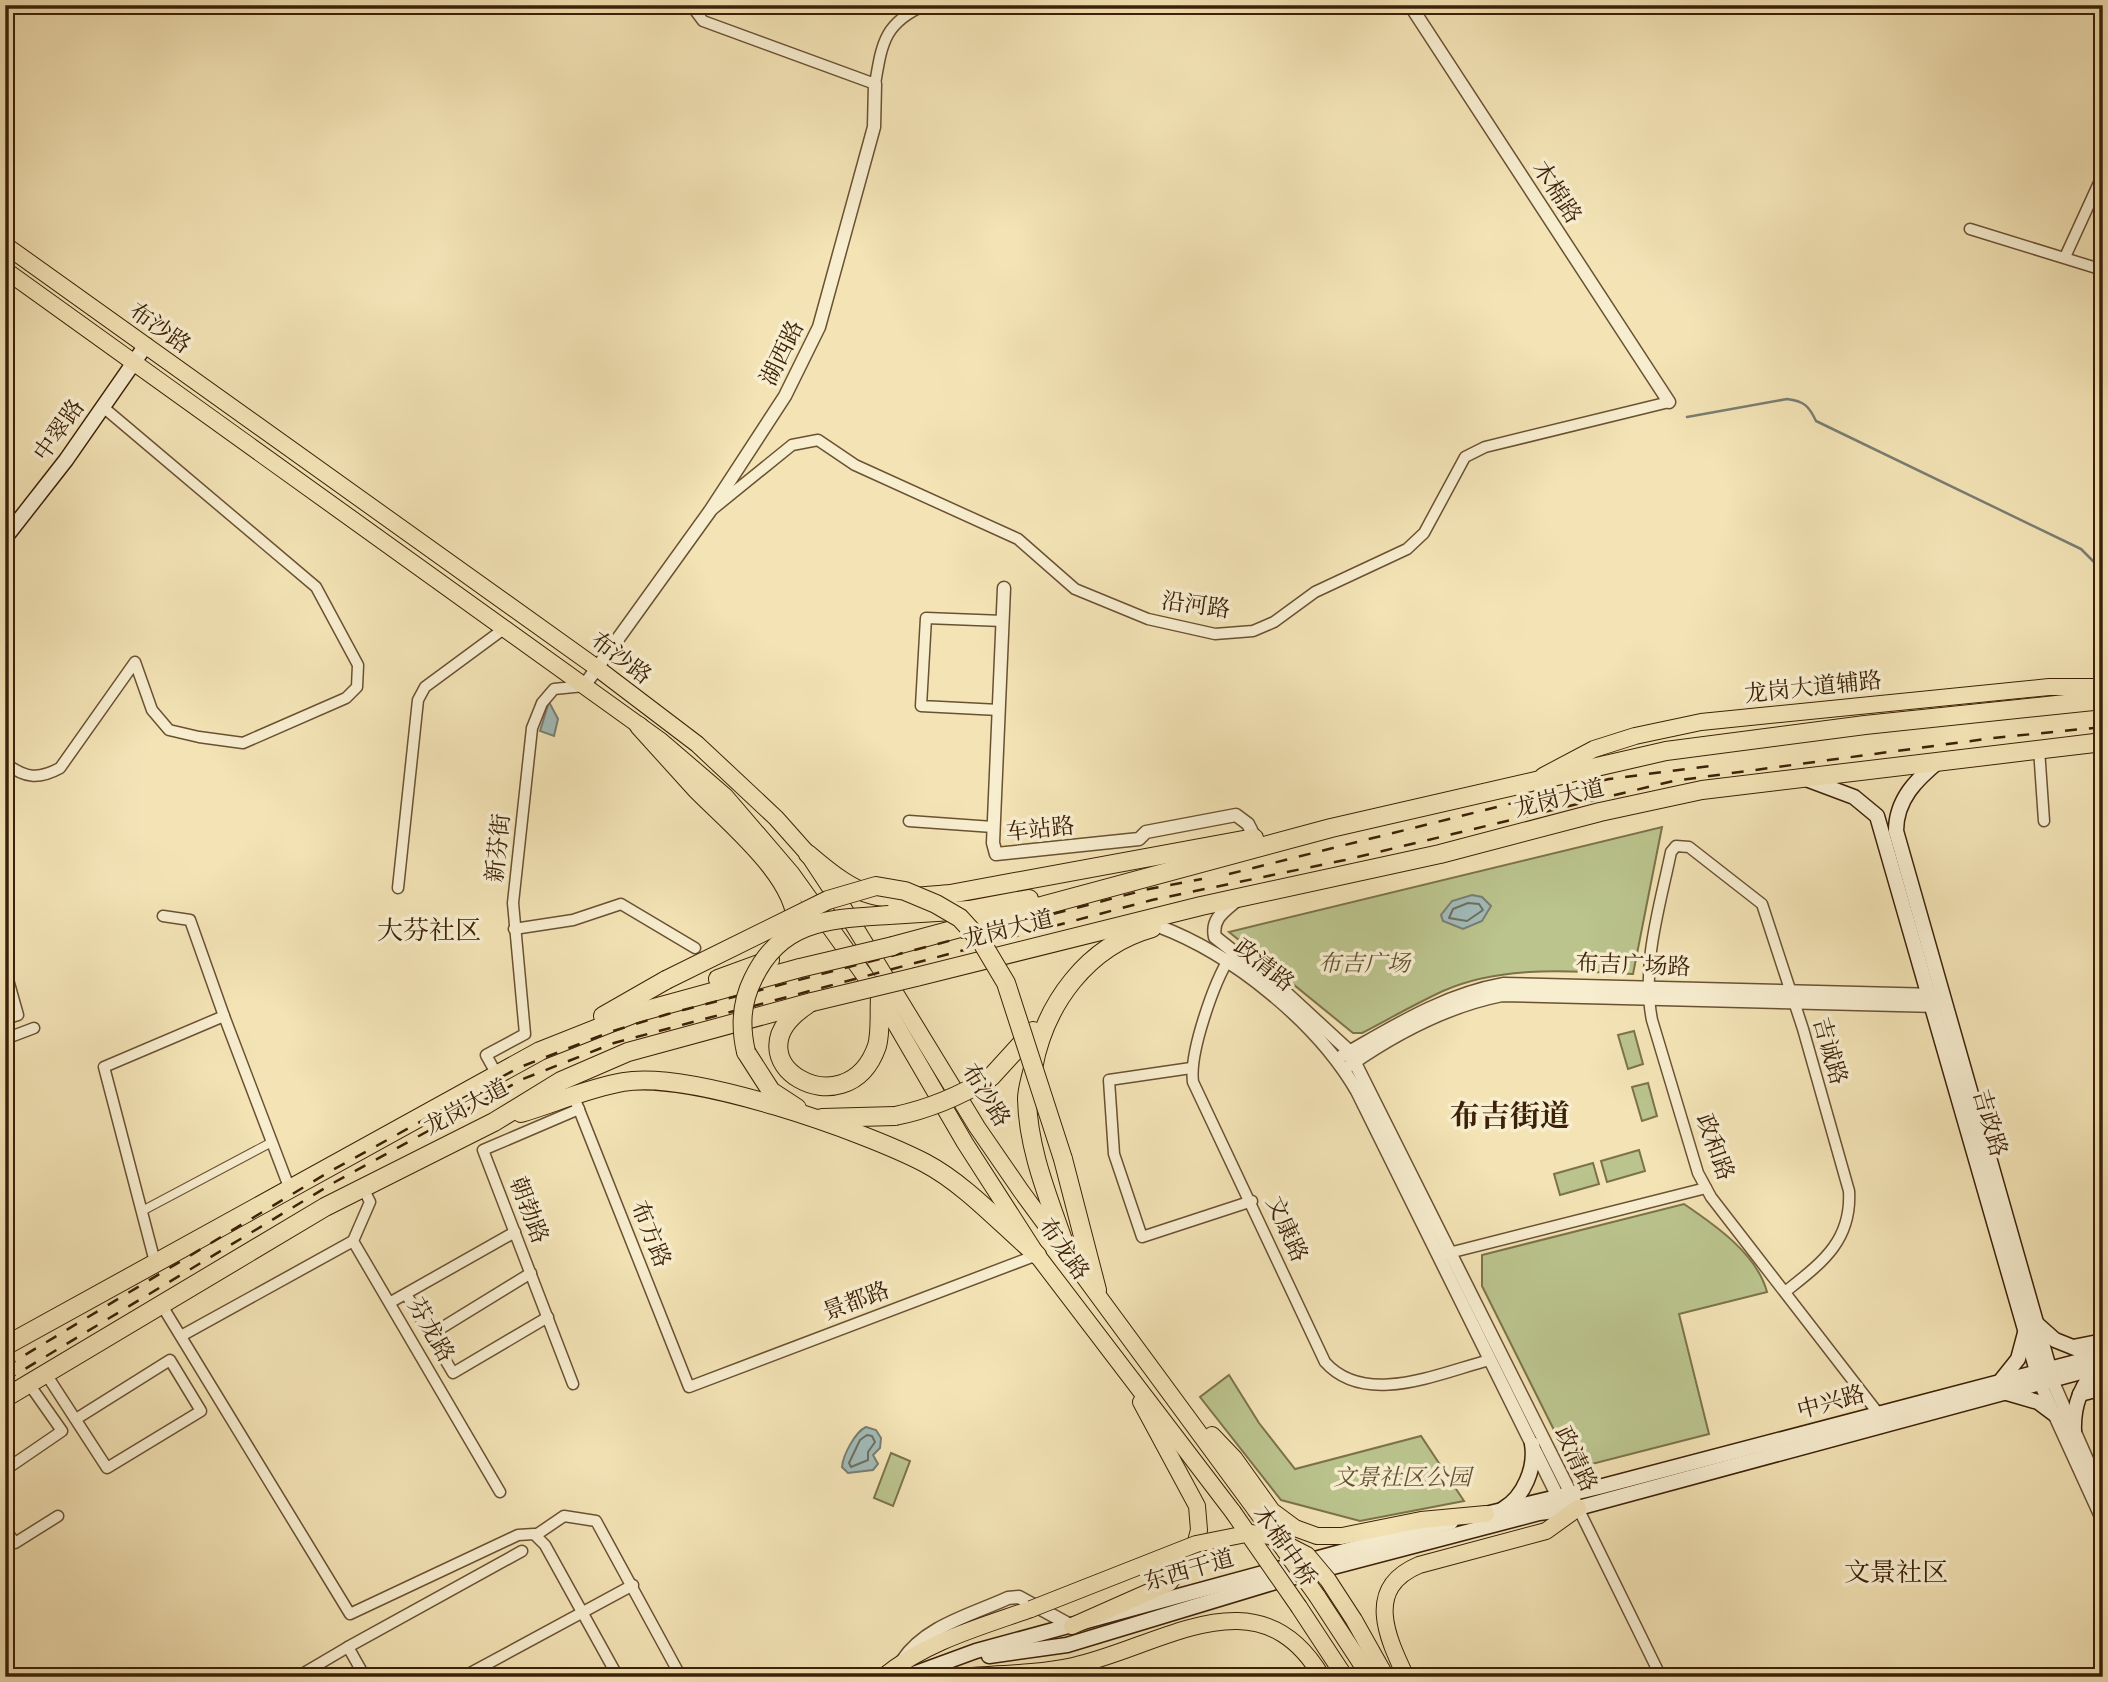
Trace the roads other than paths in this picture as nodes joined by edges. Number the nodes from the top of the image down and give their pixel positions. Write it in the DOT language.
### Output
graph roads {
  1 [pos="691,5"];
  2 [pos="925,5"];
  3 [pos="1410,5"];
  4 [pos="875,84"];
  5 [pos="2103,174"];
  6 [pos="1970,229"];
  7 [pos="5,245"];
  8 [pos="2065,257"];
  9 [pos="2103,270"];
  10 [pos="5,271"];
  11 [pos="146,345"];
  12 [pos="134,361"];
  13 [pos="1669,401"];
  14 [pos="103,407"];
  15 [pos="710,511"];
  16 [pos="5,538"];
  17 [pos="1004,588"];
  18 [pos="1003,621"];
  19 [pos="505,628"];
  20 [pos="597,668"];
  21 [pos="584,686"];
  22 [pos="2103,687"];
  23 [pos="2103,700"];
  24 [pos="999,710"];
  25 [pos="639,726"];
  26 [pos="2103,742"];
  27 [pos="2039,749"];
  28 [pos="1940,761"];
  29 [pos="5,763"];
  30 [pos="1799,777"];
  31 [pos="1538,778"];
  32 [pos="909,821"];
  33 [pos="2044,821"];
  34 [pos="993,827"];
  35 [pos="1331,828"];
  36 [pos="1255,838"];
  37 [pos="1676,846"];
  38 [pos="808,854"];
  39 [pos="398,888"];
  40 [pos="1241,897"];
  41 [pos="1201,906"];
  42 [pos="163,916"];
  43 [pos="1158,926"];
  44 [pos="514,929"];
  45 [pos="695,948"];
  46 [pos="1230,956"];
  47 [pos="5,969"];
  48 [pos="1649,992"];
  49 [pos="1792,996"];
  50 [pos="880,997"];
  51 [pos="1939,1001"];
  52 [pos="812,1002"];
  53 [pos="1052,1007"];
  54 [pos="636,1013"];
  55 [pos="224,1016"];
  56 [pos="5,1019"];
  57 [pos="34,1028"];
  58 [pos="5,1039"];
  59 [pos="550,1047"];
  60 [pos="1346,1060"];
  61 [pos="1191,1068"];
  62 [pos="496,1073"];
  63 [pos="577,1103"];
  64 [pos="813,1118"];
  65 [pos="494,1122"];
  66 [pos="272,1142"];
  67 [pos="289,1187"];
  68 [pos="363,1188"];
  69 [pos="1706,1188"];
  70 [pos="1252,1200"];
  71 [pos="142,1211"];
  72 [pos="515,1233"];
  73 [pos="353,1241"];
  74 [pos="1066,1249"];
  75 [pos="1445,1254"];
  76 [pos="1037,1255"];
  77 [pos="155,1262"];
  78 [pos="531,1273"];
  79 [pos="1097,1290"];
  80 [pos="1785,1292"];
  81 [pos="406,1294"];
  82 [pos="391,1303"];
  83 [pos="161,1304"];
  84 [pos="548,1317"];
  85 [pos="2031,1325"];
  86 [pos="430,1335"];
  87 [pos="181,1336"];
  88 [pos="2103,1341"];
  89 [pos="5,1346"];
  90 [pos="2069,1347"];
  91 [pos="1118,1359"];
  92 [pos="1490,1360"];
  93 [pos="2101,1361"];
  94 [pos="46,1374"];
  95 [pos="2045,1376"];
  96 [pos="29,1384"];
  97 [pos="573,1384"];
  98 [pos="689,1387"];
  99 [pos="2000,1387"];
  100 [pos="2103,1388"];
  101 [pos="2080,1394"];
  102 [pos="1175,1397"];
  103 [pos="5,1398"];
  104 [pos="1878,1413"];
  105 [pos="2054,1414"];
  106 [pos="76,1419"];
  107 [pos="2074,1431"];
  108 [pos="1532,1444"];
  109 [pos="5,1470"];
  110 [pos="500,1492"];
  111 [pos="2103,1496"];
  112 [pos="1569,1500"];
  113 [pos="1255,1509"];
  114 [pos="1233,1512"];
  115 [pos="1494,1512"];
  116 [pos="58,1516"];
  117 [pos="2103,1521"];
  118 [pos="5,1529"];
  119 [pos="536,1535"];
  120 [pos="522,1551"];
  121 [pos="632,1586"];
  122 [pos="583,1612"];
  123 [pos="1072,1626"];
  124 [pos="940,1629"];
  125 [pos="965,1632"];
  126 [pos="348,1647"];
  127 [pos="977,1654"];
  128 [pos="903,1669"];
  129 [pos="985,1675"];
  130 [pos="297,1677"];
  131 [pos="365,1677"];
  132 [pos="463,1677"];
  133 [pos="618,1677"];
  134 [pos="681,1677"];
  135 [pos="883,1677"];
  136 [pos="944,1677"];
  137 [pos="956,1677"];
  138 [pos="1322,1677"];
  139 [pos="1345,1677"];
  140 [pos="1370,1677"];
  141 [pos="1386,1677"];
  142 [pos="1406,1677"];
  143 [pos="1661,1677"];
  1 -- 4 [label="street"];
  2 -- 4 [label="street, 湖西路"];
  3 -- 13 [label="street, 木棉路"];
  4 -- 15 [label="street, 湖西路"];
  5 -- 8 [label="street"];
  6 -- 8 [label="street"];
  7 -- 11 [label="main road, 布沙路"];
  8 -- 9 [label="street"];
  10 -- 12 [label="main road, 布沙路"];
  11 -- 12 [label="main road, 中翠路"];
  11 -- 20 [label="main road, 布沙路"];
  12 -- 14 [label="main road, 中翠路"];
  12 -- 19 [label="main road, 布沙路"];
  13 -- 15 [label="street, 沿河路"];
  14 -- 16 [label="main road, 中翠路"];
  14 -- 29 [label="street"];
  15 -- 20 [label="street, 湖西路"];
  17 -- 18 [label="street, 车站路"];
  18 -- 24 [label="street, 车站路"];
  18 -- 24 [label="street"];
  19 -- 21 [label="main road, 布沙路"];
  19 -- 39 [label="street"];
  20 -- 21 [label="street, 湖西路"];
  20 -- 38 [label="main road, 布沙路"];
  21 -- 25 [label="main road, 布沙路"];
  21 -- 44 [label="street, 新芬街"];
  22 -- 31 [label="main road, 龙岗大道辅路"];
  23 -- 31 [label="highway, 龙岗大道"];
  24 -- 34 [label="street, 车站路"];
  25 -- 50 [label="main road, 布沙路"];
  25 -- 54 [label="highway"];
  26 -- 27 [label="highway, 龙岗大道"];
  27 -- 28 [label="highway, 龙岗大道"];
  27 -- 33 [label="street"];
  28 -- 30 [label="highway, 龙岗大道"];
  28 -- 51 [label="main road, 吉政路"];
  30 -- 40 [label="highway, 龙岗大道"];
  30 -- 51 [label="main road, 吉政路"];
  31 -- 35 [label="highway, 龙岗大道"];
  32 -- 34 [label="street"];
  34 -- 36 [label="street, 车站路"];
  35 -- 36 [label="highway"];
  35 -- 54 [label="highway, 龙岗大道, bridge"];
  36 -- 38 [label="highway"];
  36 -- 64 [label="highway, bridge"];
  37 -- 48 [label="street, 政和路"];
  37 -- 49 [label="street, 吉诚路"];
  38 -- 74 [label="main road, 布沙路"];
  40 -- 41 [label="highway, 龙岗大道"];
  40 -- 46 [label="street, 政清路"];
  41 -- 43 [label="highway"];
  41 -- 52 [label="highway, 龙岗大道, bridge"];
  42 -- 55 [label="street"];
  43 -- 46 [label="street, 政清路"];
  43 -- 53 [label="highway"];
  44 -- 45 [label="street"];
  44 -- 62 [label="street, 新芬街"];
  46 -- 60 [label="street, 政清路"];
  46 -- 61 [label="street, 文康路"];
  47 -- 56 [label="street"];
  48 -- 49 [label="street, 布吉广场路"];
  48 -- 60 [label="street, 布吉广场路"];
  48 -- 69 [label="street, 政和路"];
  49 -- 51 [label="street, 布吉广场路"];
  49 -- 80 [label="street, 吉诚路"];
  50 -- 52 [label="highway"];
  50 -- 76 [label="main road, 布龙路"];
  51 -- 85 [label="main road, 吉政路"];
  52 -- 65 [label="highway, 龙岗大道"];
  53 -- 64 [label="highway, bridge"];
  53 -- 74 [label="highway"];
  54 -- 59 [label="highway, 龙岗大道"];
  55 -- 66 [label="street"];
  55 -- 71 [label="street"];
  57 -- 58 [label="street"];
  59 -- 62 [label="highway, 龙岗大道"];
  59 -- 79 [label="highway, bridge"];
  60 -- 75 [label="street, 政清路"];
  61 -- 70 [label="street, 文康路"];
  61 -- 70 [label="street"];
  62 -- 67 [label="highway, 龙岗大道"];
  63 -- 64 [label="highway"];
  63 -- 65 [label="highway"];
  63 -- 72 [label="street, 朝勃路"];
  63 -- 98 [label="street, 布方路"];
  64 -- 76 [label="highway"];
  65 -- 68 [label="highway, 龙岗大道"];
  66 -- 67 [label="street"];
  66 -- 71 [label="street"];
  67 -- 77 [label="highway, 龙岗大道"];
  68 -- 73 [label="street"];
  68 -- 83 [label="highway, 龙岗大道"];
  69 -- 75 [label="street"];
  69 -- 80 [label="street, 政和路"];
  70 -- 92 [label="street, 文康路"];
  71 -- 77 [label="street"];
  72 -- 78 [label="street, 朝勃路"];
  72 -- 81 [label="street"];
  73 -- 82 [label="street, 芬龙路"];
  73 -- 87 [label="street"];
  74 -- 79 [label="main road, 布龙路"];
  75 -- 92 [label="street, 政清路"];
  75 -- 112 [label="street, 政清路"];
  76 -- 91 [label="main road, 布龙路"];
  76 -- 98 [label="street, 景都路"];
  77 -- 89 [label="highway, 龙岗大道"];
  78 -- 84 [label="street, 朝勃路"];
  78 -- 86 [label="street"];
  79 -- 102 [label="main road, 布龙路"];
  80 -- 104 [label="street, 政和路"];
  81 -- 82 [label="street"];
  81 -- 86 [label="street"];
  82 -- 110 [label="street, 芬龙路"];
  83 -- 87 [label="street"];
  83 -- 94 [label="highway, 龙岗大道"];
  84 -- 86 [label="street"];
  84 -- 97 [label="street, 朝勃路"];
  85 -- 90 [label="main road"];
  85 -- 95 [label="main road, 吉政路"];
  85 -- 99 [label="main road"];
  87 -- 119 [label="street"];
  88 -- 90 [label="main road"];
  90 -- 93 [label="main road"];
  91 -- 114 [label="main road, 布龙路"];
  91 -- 123 [label="main road"];
  92 -- 108 [label="street, 政清路"];
  93 -- 95 [label="main road, 中兴路"];
  93 -- 101 [label="main road"];
  94 -- 96 [label="highway, 龙岗大道"];
  94 -- 106 [label="street"];
  95 -- 99 [label="main road, 中兴路"];
  95 -- 105 [label="street, 吉政路"];
  95 -- 107 [label="street, 吉政路"];
  96 -- 103 [label="highway, 龙岗大道"];
  96 -- 109 [label="street"];
  99 -- 104 [label="main road, 中兴路"];
  99 -- 105 [label="main road"];
  99 -- 112 [label="main road, 中兴路"];
  100 -- 101 [label="main road"];
  101 -- 107 [label="main road"];
  102 -- 113 [label="main road, 布龙路"];
  102 -- 115 [label="main road"];
  104 -- 112 [label="main road, 中兴路"];
  105 -- 117 [label="street, 吉政路"];
  106 -- 106 [label="street"];
  107 -- 111 [label="street, 吉政路"];
  108 -- 112 [label="street, 政清路"];
  108 -- 115 [label="main road"];
  112 -- 115 [label="main road, 东西干道"];
  112 -- 127 [label="main road, 东西干道"];
  112 -- 142 [label="main road"];
  112 -- 143 [label="street"];
  113 -- 140 [label="main road, 木棉中桥, bridge"];
  114 -- 139 [label="main road, 木棉中桥, bridge"];
  115 -- 123 [label="main road, 东西干道"];
  116 -- 118 [label="street"];
  119 -- 121 [label="street"];
  119 -- 122 [label="street"];
  120 -- 126 [label="street"];
  121 -- 122 [label="street"];
  121 -- 134 [label="street"];
  122 -- 132 [label="street"];
  122 -- 133 [label="street"];
  123 -- 124 [label="street"];
  123 -- 127 [label="main road, 东西干道"];
  124 -- 125 [label="street"];
  124 -- 128 [label="street"];
  125 -- 128 [label="main road"];
  125 -- 141 [label="main road, bridge"];
  126 -- 130 [label="street"];
  126 -- 131 [label="street"];
  127 -- 128 [label="main road, 东西干道"];
  127 -- 129 [label="main road"];
  127 -- 136 [label="main road, 东西干道"];
  128 -- 135 [label="main road"];
  129 -- 137 [label="main road"];
  129 -- 138 [label="main road"];
}
